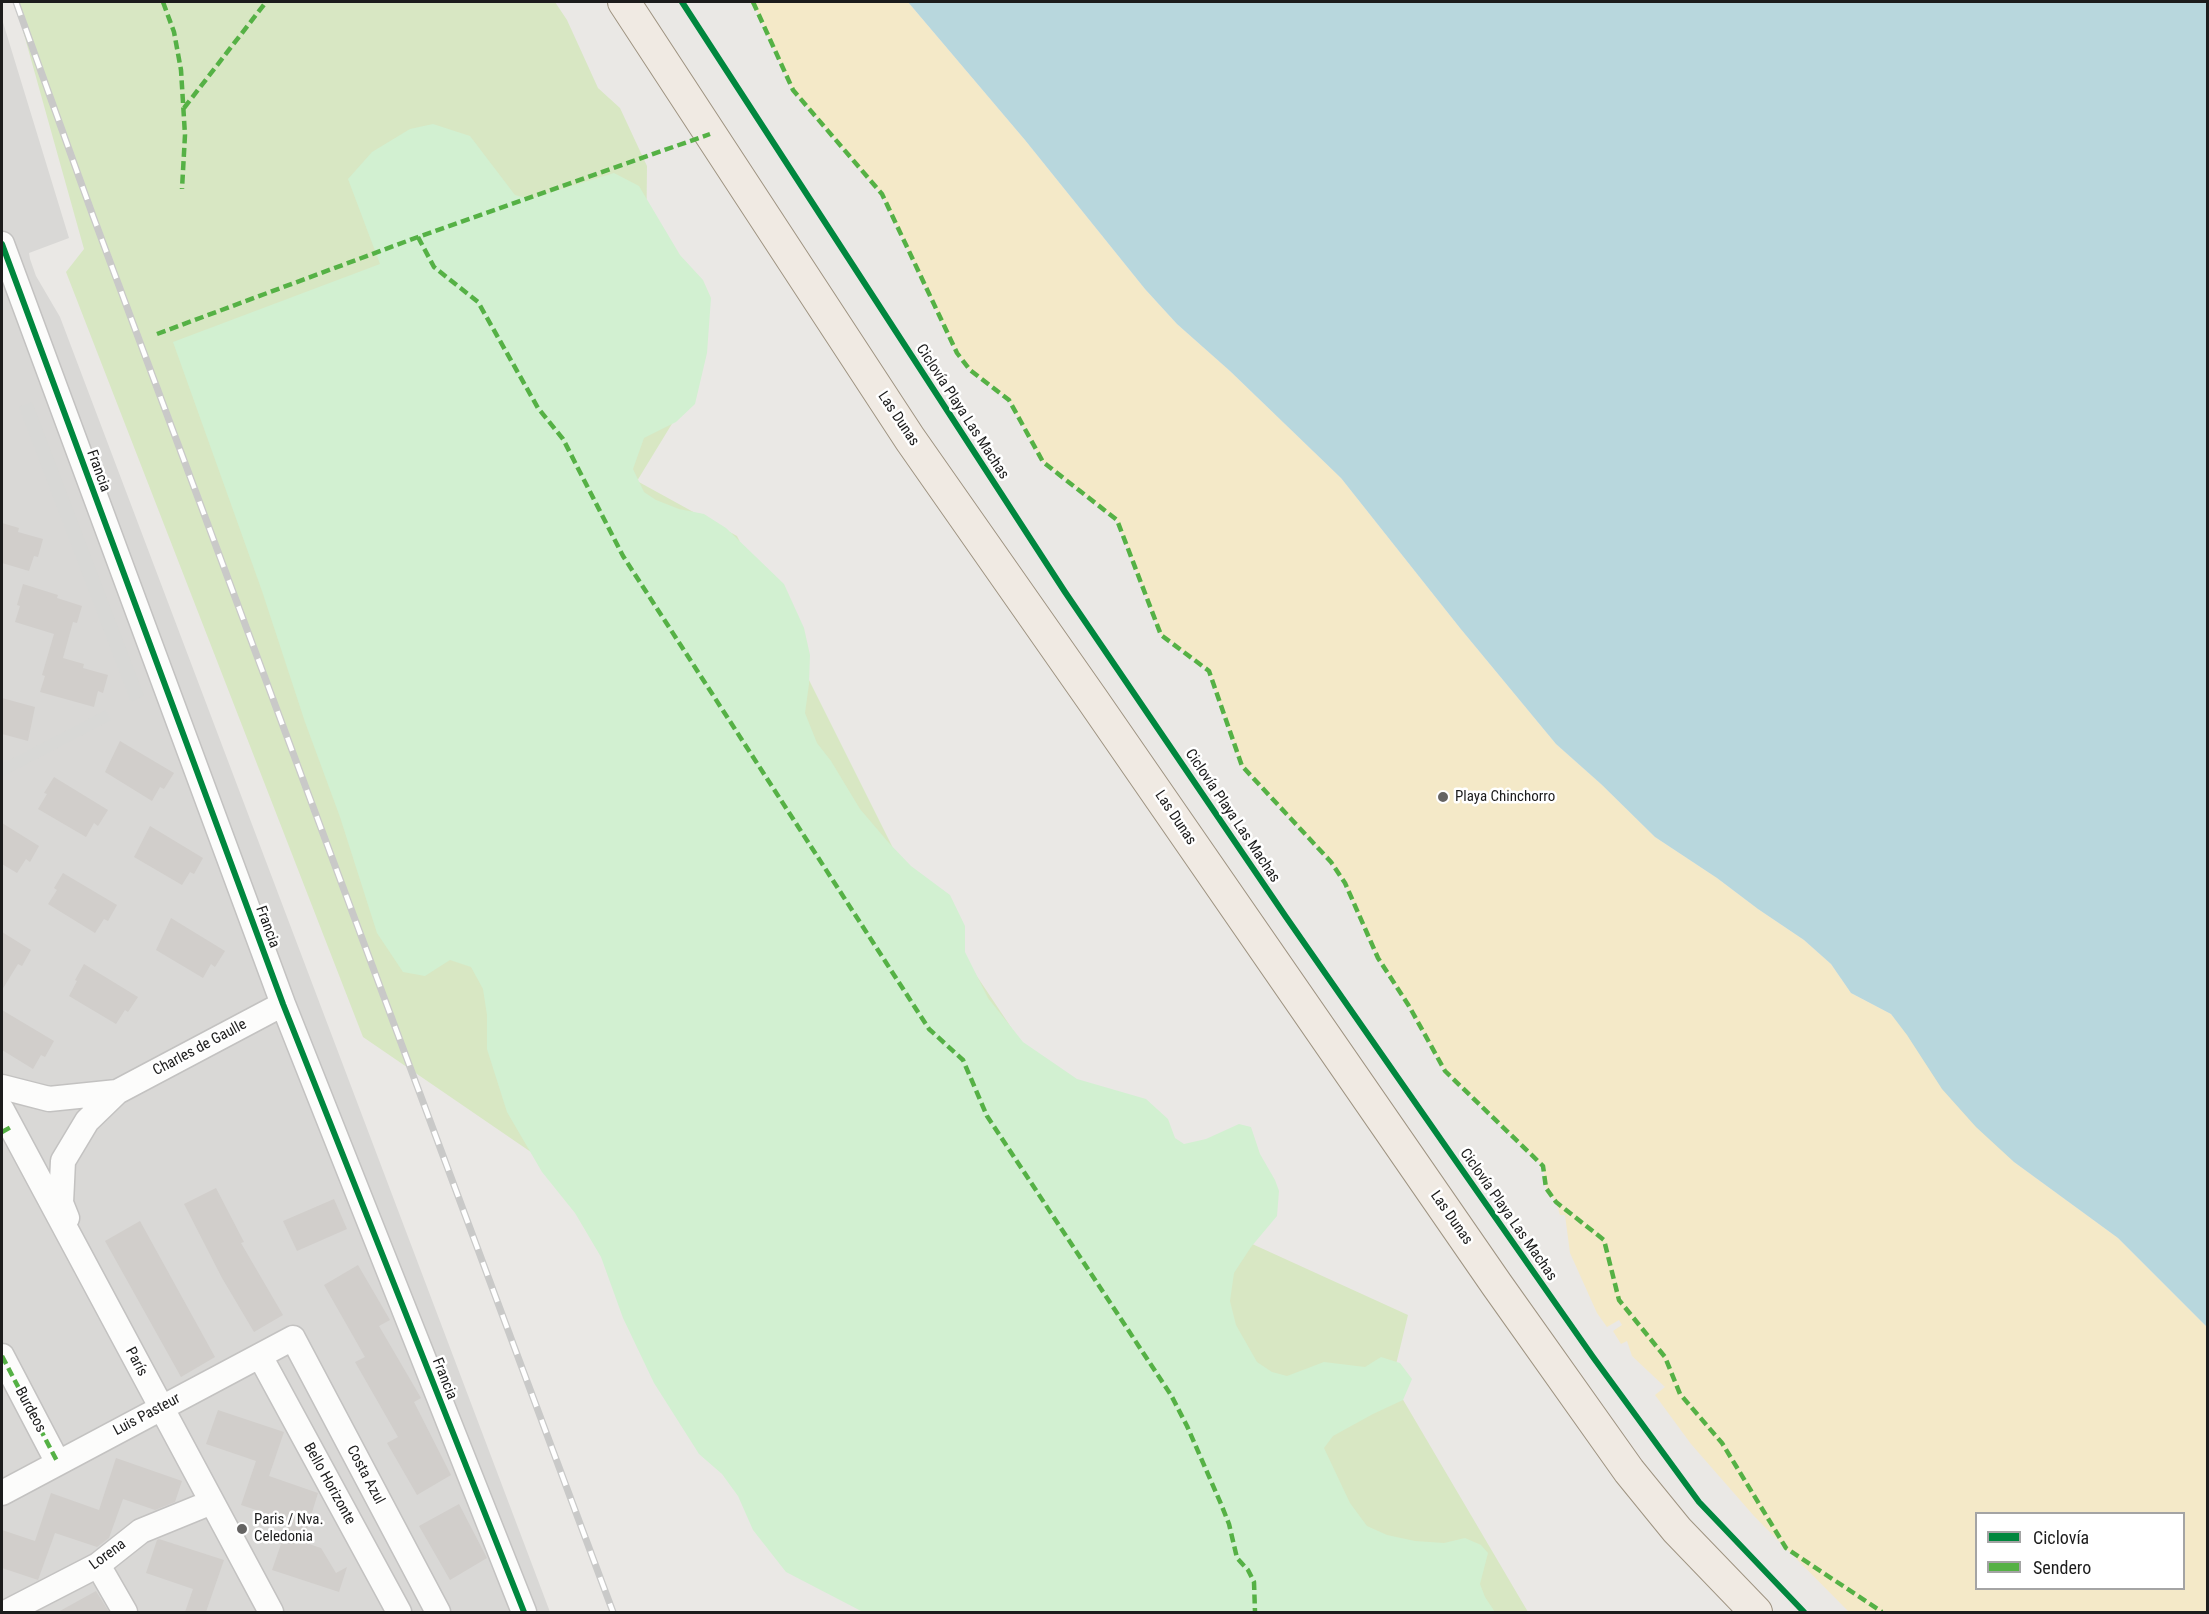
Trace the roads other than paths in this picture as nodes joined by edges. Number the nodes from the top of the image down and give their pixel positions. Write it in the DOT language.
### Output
graph roads {
  1 [pos="624,2"];
  2 [pos="2,244"];
  3 [pos="6,274"];
  4 [pos="283,1004"];
  5 [pos="2,1087"];
  6 [pos="117,1092"];
  7 [pos="4,1123"];
  8 [pos="80,1257"];
  9 [pos="293,1338"];
  10 [pos="2,1356"];
  11 [pos="260,1356"];
  12 [pos="161,1408"];
  13 [pos="58,1463"];
  14 [pos="2,1493"];
  15 [pos="212,1502"];
  16 [pos="98,1565"];
  17 [pos="7,1612"];
  18 [pos="124,1612"];
  19 [pos="271,1612"];
  20 [pos="399,1612"];
  21 [pos="438,1612"];
  22 [pos="524,1612"];
  23 [pos="1756,1612"];
  1 -- 23 [label="main road, Las Dunas"];
  2 -- 3 [label="street, Francia"];
  3 -- 4 [label="street, Francia"];
  4 -- 6 [label="street, Charles de Gaulle"];
  4 -- 22 [label="street, Francia"];
  5 -- 6 [label="street, Charles de Gaulle"];
  6 -- 8 [label="street, Charles de Gaulle"];
  7 -- 8 [label="street, París"];
  8 -- 12 [label="street, París"];
  9 -- 11 [label="street, Luis Pasteur"];
  9 -- 21 [label="street, Costa Azul"];
  10 -- 13 [label="street, Burdeos"];
  11 -- 12 [label="street, Luis Pasteur"];
  11 -- 20 [label="street, Bello Horizonte"];
  12 -- 13 [label="street, Luis Pasteur"];
  12 -- 15 [label="street, París"];
  13 -- 14 [label="street, Luis Pasteur"];
  15 -- 16 [label="street, Lorena"];
  15 -- 19 [label="street, París"];
  16 -- 17 [label="street, Lorena"];
  16 -- 18 [label="street"];
}
